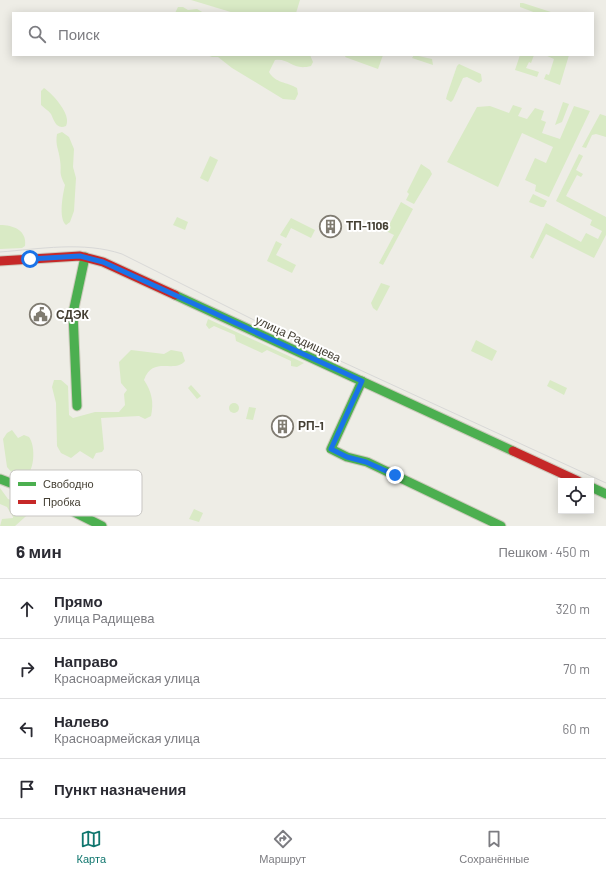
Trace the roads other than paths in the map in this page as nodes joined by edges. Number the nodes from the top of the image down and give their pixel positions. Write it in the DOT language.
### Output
graph roads {
  1 [pos="85,258"];
  2 [pos="0,261"];
  3 [pos="362,381"];
  4 [pos="77,406"];
  5 [pos="572,478"];
  6 [pos="0,479"];
  7 [pos="10,483"];
  8 [pos="594,488"];
  9 [pos="606,494"];
  10 [pos="82,516"];
  11 [pos="102,526"];
  12 [pos="501,526"];
  1 -- 2 [label="street, улица Радищева"];
  1 -- 3 [label="street, улица Радищева"];
  1 -- 4 [label="street"];
  3 -- 5 [label="street, улица Радищева"];
  3 -- 12 [label="street"];
  6 -- 7 [label="street"];
  8 -- 9 [label="street"];
  10 -- 11 [label="street"];
}
